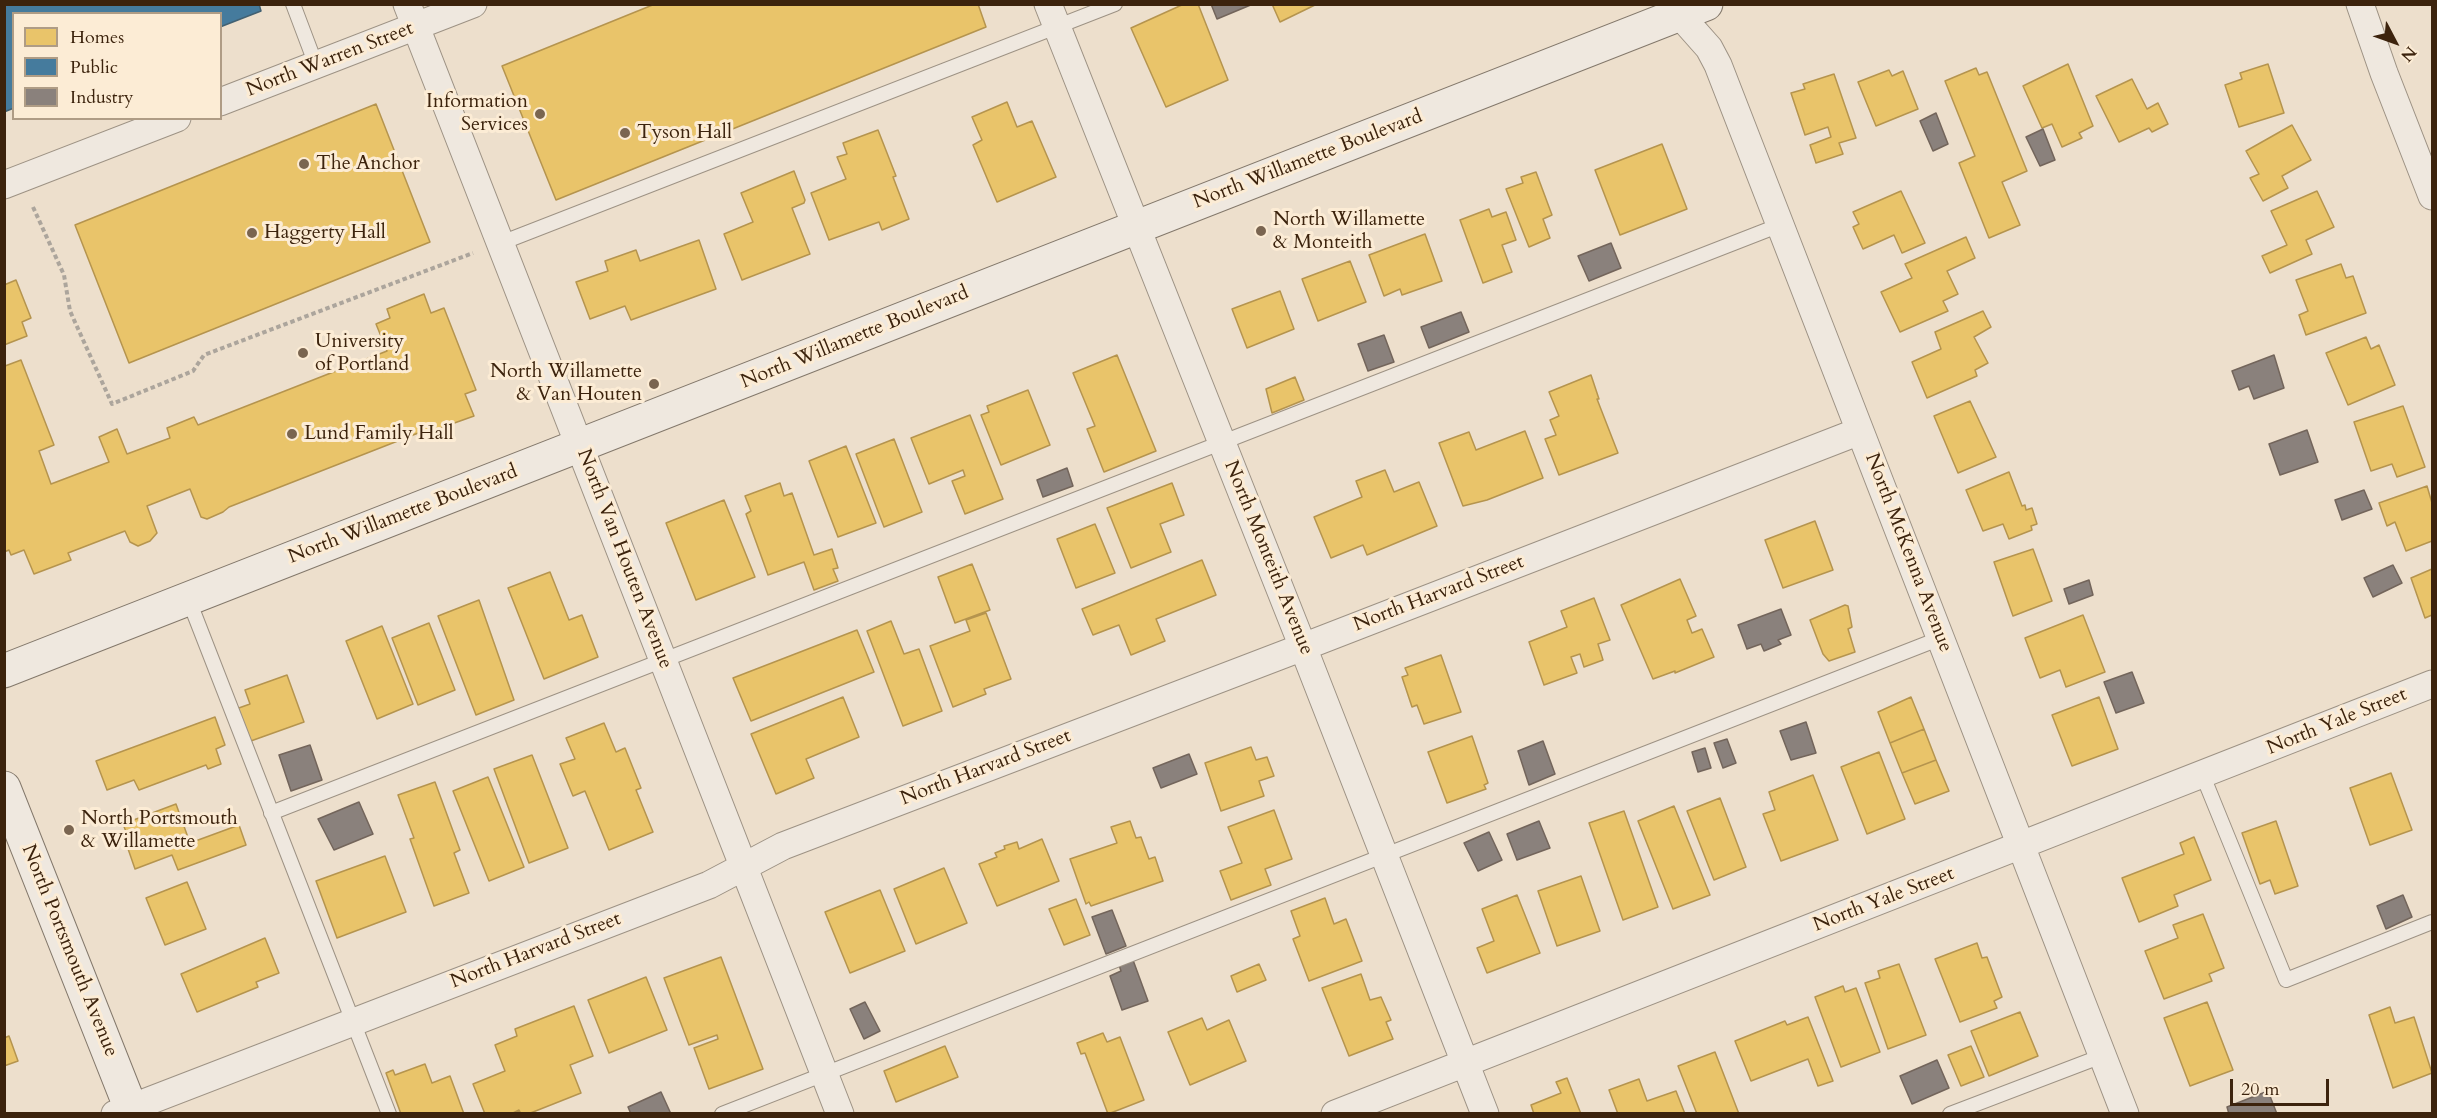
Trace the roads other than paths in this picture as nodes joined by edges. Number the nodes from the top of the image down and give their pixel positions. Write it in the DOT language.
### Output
graph roads {
  1 [pos="293,4"];
  2 [pos="473,4"];
  3 [pos="1115,4"];
  4 [pos="2360,4"];
  5 [pos="1685,8"];
  6 [pos="412,16"];
  7 [pos="1052,16"];
  8 [pos="316,65"];
  9 [pos="222,101"];
  10 [pos="172,120"];
  11 [pos="12,182"];
  12 [pos="2433,196"];
  13 [pos="1780,225"];
  14 [pos="1137,227"];
  15 [pos="501,243"];
  16 [pos="1860,431"];
  17 [pos="1221,441"];
  18 [pos="580,446"];
  19 [pos="188,598"];
  20 [pos="1941,638"];
  21 [pos="1303,647"];
  22 [pos="663,659"];
  23 [pos="4,671"];
  24 [pos="2433,684"];
  25 [pos="2203,776"];
  26 [pos="4,788"];
  27 [pos="271,813"];
  28 [pos="2021,846"];
  29 [pos="1384,856"];
  30 [pos="744,866"];
  31 [pos="2433,922"];
  32 [pos="353,1022"];
  33 [pos="2102,1056"];
  34 [pos="1465,1063"];
  35 [pos="825,1073"];
  36 [pos="126,1111"];
  37 [pos="389,1113"];
  38 [pos="722,1113"];
  39 [pos="840,1113"];
  40 [pos="1335,1113"];
  41 [pos="1485,1113"];
  42 [pos="1950,1113"];
  43 [pos="2125,1113"];
  1 -- 8 [label="lane"];
  2 -- 6 [label="street, North Warren Street"];
  3 -- 7 [label="lane"];
  4 -- 12 [label="street"];
  5 -- 13 [label="street, North McKenna Avenue"];
  5 -- 14 [label="main road, North Willamette Boulevard"];
  6 -- 8 [label="street, North Warren Street"];
  6 -- 15 [label="street, North Van Houten Avenue"];
  7 -- 14 [label="street, North Monteith Avenue"];
  7 -- 15 [label="lane"];
  8 -- 9 [label="street, North Warren Street"];
  10 -- 11 [label="street"];
  13 -- 16 [label="street, North McKenna Avenue"];
  13 -- 17 [label="lane"];
  14 -- 17 [label="street, North Monteith Avenue"];
  14 -- 18 [label="main road, North Willamette Boulevard"];
  15 -- 18 [label="street, North Van Houten Avenue"];
  16 -- 20 [label="street, North McKenna Avenue"];
  16 -- 21 [label="street, North Harvard Street"];
  17 -- 21 [label="street, North Monteith Avenue"];
  17 -- 22 [label="lane"];
  18 -- 19 [label="main road, North Willamette Boulevard"];
  18 -- 22 [label="street, North Van Houten Avenue"];
  19 -- 23 [label="main road, North Willamette Boulevard"];
  19 -- 27 [label="lane"];
  20 -- 28 [label="street, North McKenna Avenue"];
  20 -- 29 [label="lane"];
  21 -- 29 [label="street, North Monteith Avenue"];
  21 -- 30 [label="street, North Harvard Street"];
  22 -- 27 [label="lane"];
  22 -- 30 [label="street, North Van Houten Avenue"];
  24 -- 25 [label="street, North Yale Street"];
  25 -- 28 [label="street, North Yale Street"];
  25 -- 31 [label="lane"];
  26 -- 36 [label="main road, North Portsmouth Avenue"];
  27 -- 32 [label="lane"];
  28 -- 33 [label="street, North McKenna Avenue"];
  28 -- 34 [label="street, North Yale Street"];
  29 -- 34 [label="street, North Monteith Avenue"];
  29 -- 35 [label="lane"];
  30 -- 32 [label="street, North Harvard Street"];
  30 -- 35 [label="street, North Van Houten Avenue"];
  32 -- 36 [label="street, North Harvard Street"];
  32 -- 37 [label="lane"];
  33 -- 42 [label="lane"];
  33 -- 43 [label="street, North McKenna Avenue"];
  34 -- 40 [label="street, North Yale Street"];
  34 -- 41 [label="street, North Monteith Avenue"];
  35 -- 38 [label="lane"];
  35 -- 39 [label="street, North Van Houten Avenue"];
}
